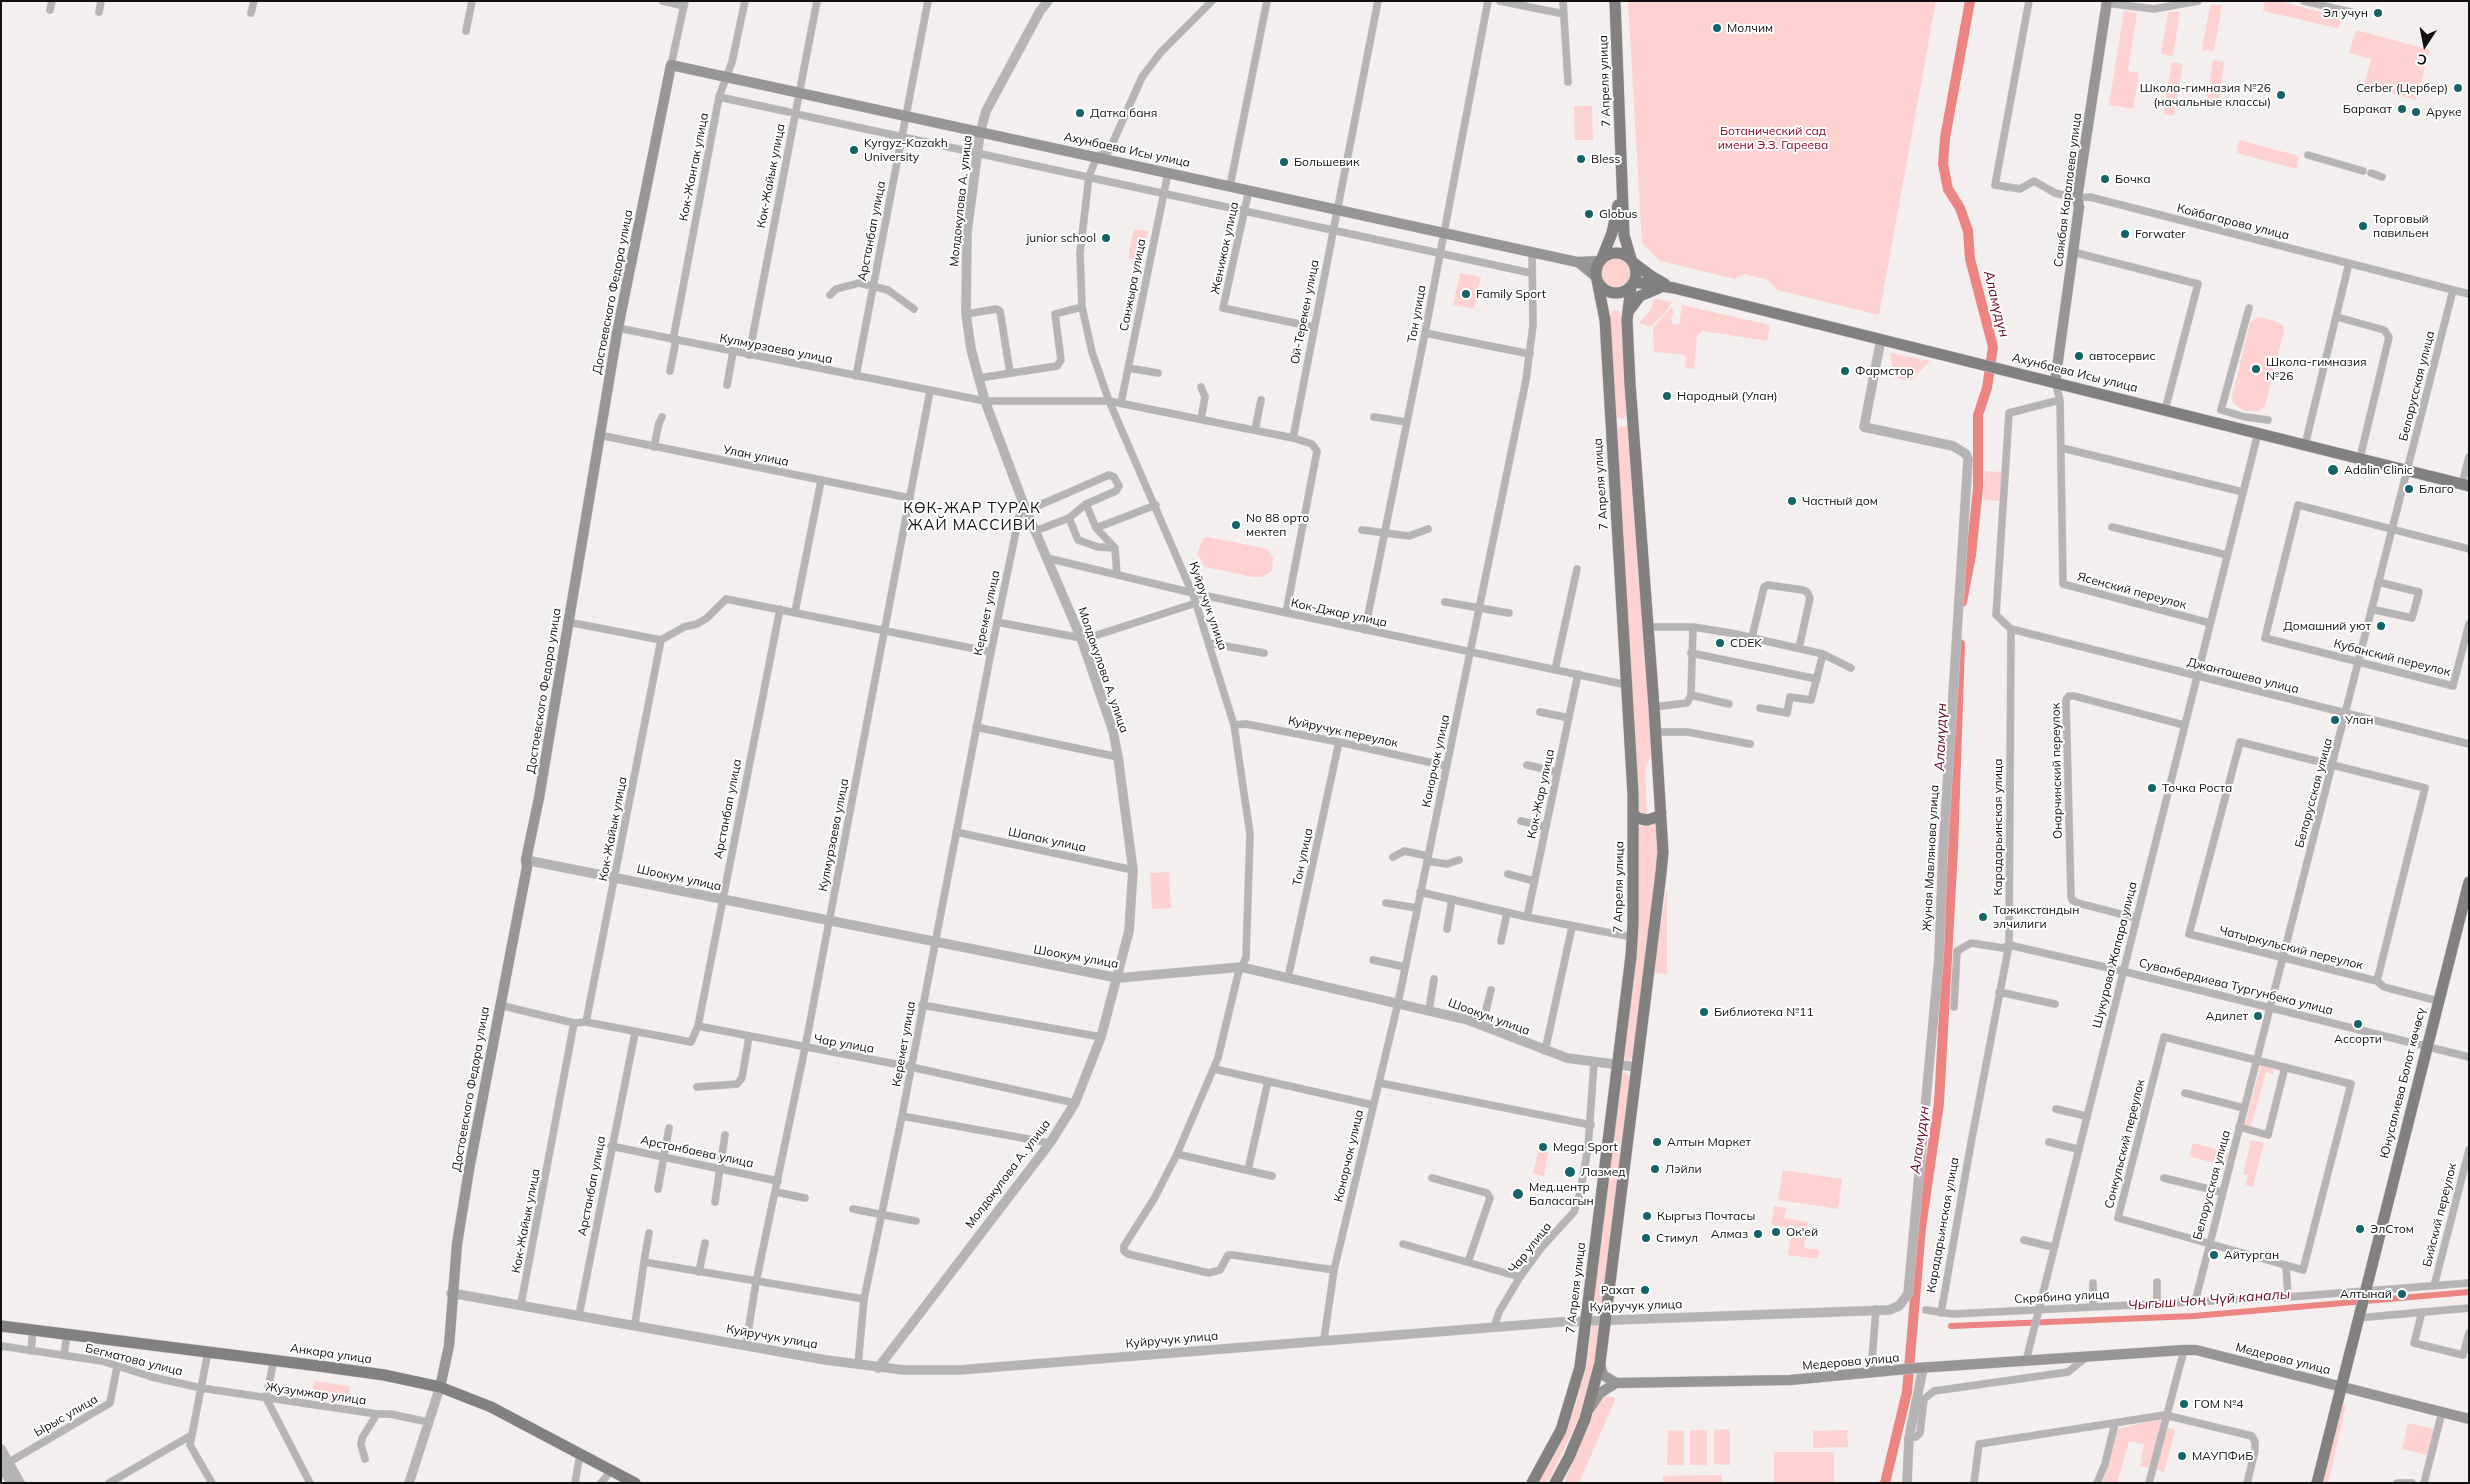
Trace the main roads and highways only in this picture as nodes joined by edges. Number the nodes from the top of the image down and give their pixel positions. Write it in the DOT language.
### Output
graph roads {
  1 [pos="1615,1"];
  2 [pos="2106,2"];
  3 [pos="671,65"];
  4 [pos="1622,189"];
  5 [pos="1601,260"];
  6 [pos="1633,261"];
  7 [pos="1577,262"];
  8 [pos="1597,279"];
  9 [pos="1633,284"];
  10 [pos="1674,288"];
  11 [pos="1627,314"];
  12 [pos="2055,382"];
  13 [pos="1632,422"];
  14 [pos="1611,423"];
  15 [pos="2465,485"];
  16 [pos="1661,813"];
  17 [pos="1634,814"];
  18 [pos="2469,882"];
  19 [pos="1,1326"];
  20 [pos="1600,1364"];
  21 [pos="1616,1383"];
  22 [pos="2340,1386"];
  23 [pos="440,1387"];
  24 [pos="1586,1416"];
  25 [pos="2469,1418"];
  26 [pos="635,1483"];
  27 [pos="1532,1483"];
  28 [pos="1554,1483"];
  29 [pos="2317,1483"];
  1 -- 4 [label="main road, 7 Апреля улица"];
  2 -- 12 [label="main road, Саякбая Каралаева улица"];
  3 -- 7 [label="main road, Ахунбаева Исы улица"];
  3 -- 23 [label="main road, Достоевского Федора улица"];
  4 -- 5 [label="main road, 7 Апреля улица"];
  4 -- 6 [label="main road, 7 Апреля улица"];
  5 -- 6 [label="main road"];
  5 -- 7 [label="main road, Ахунбаева Исы улица"];
  5 -- 8 [label="main road"];
  6 -- 9 [label="main road"];
  6 -- 10 [label="main road, Ахунбаева Исы улица"];
  7 -- 8 [label="main road, Ахунбаева Исы улица"];
  8 -- 9 [label="main road"];
  8 -- 14 [label="main road, 7 Апреля улица"];
  9 -- 10 [label="main road, Ахунбаева Исы улица"];
  9 -- 11 [label="main road"];
  10 -- 11 [label="main road"];
  10 -- 12 [label="main road, Ахунбаева Исы улица"];
  11 -- 13 [label="main road"];
  12 -- 15 [label="main road, Ахунбаева Исы улица"];
  13 -- 14 [label="main road"];
  13 -- 16 [label="main road"];
  14 -- 17 [label="main road, 7 Апреля улица"];
  16 -- 17 [label="main road"];
  16 -- 20 [label="main road"];
  17 -- 27 [label="main road, 7 Апреля улица"];
  18 -- 22 [label="main road, Юнусалиева Болот көчөсү"];
  19 -- 23 [label="main road, Анкара улица"];
  20 -- 21 [label="main road"];
  20 -- 24 [label="main road"];
  21 -- 22 [label="main road, Медерова улица"];
  21 -- 24 [label="main road"];
  22 -- 25 [label="main road, Медерова улица"];
  22 -- 29 [label="main road"];
  23 -- 26 [label="main road, Анкара улица"];
  24 -- 28 [label="main road"];
}
